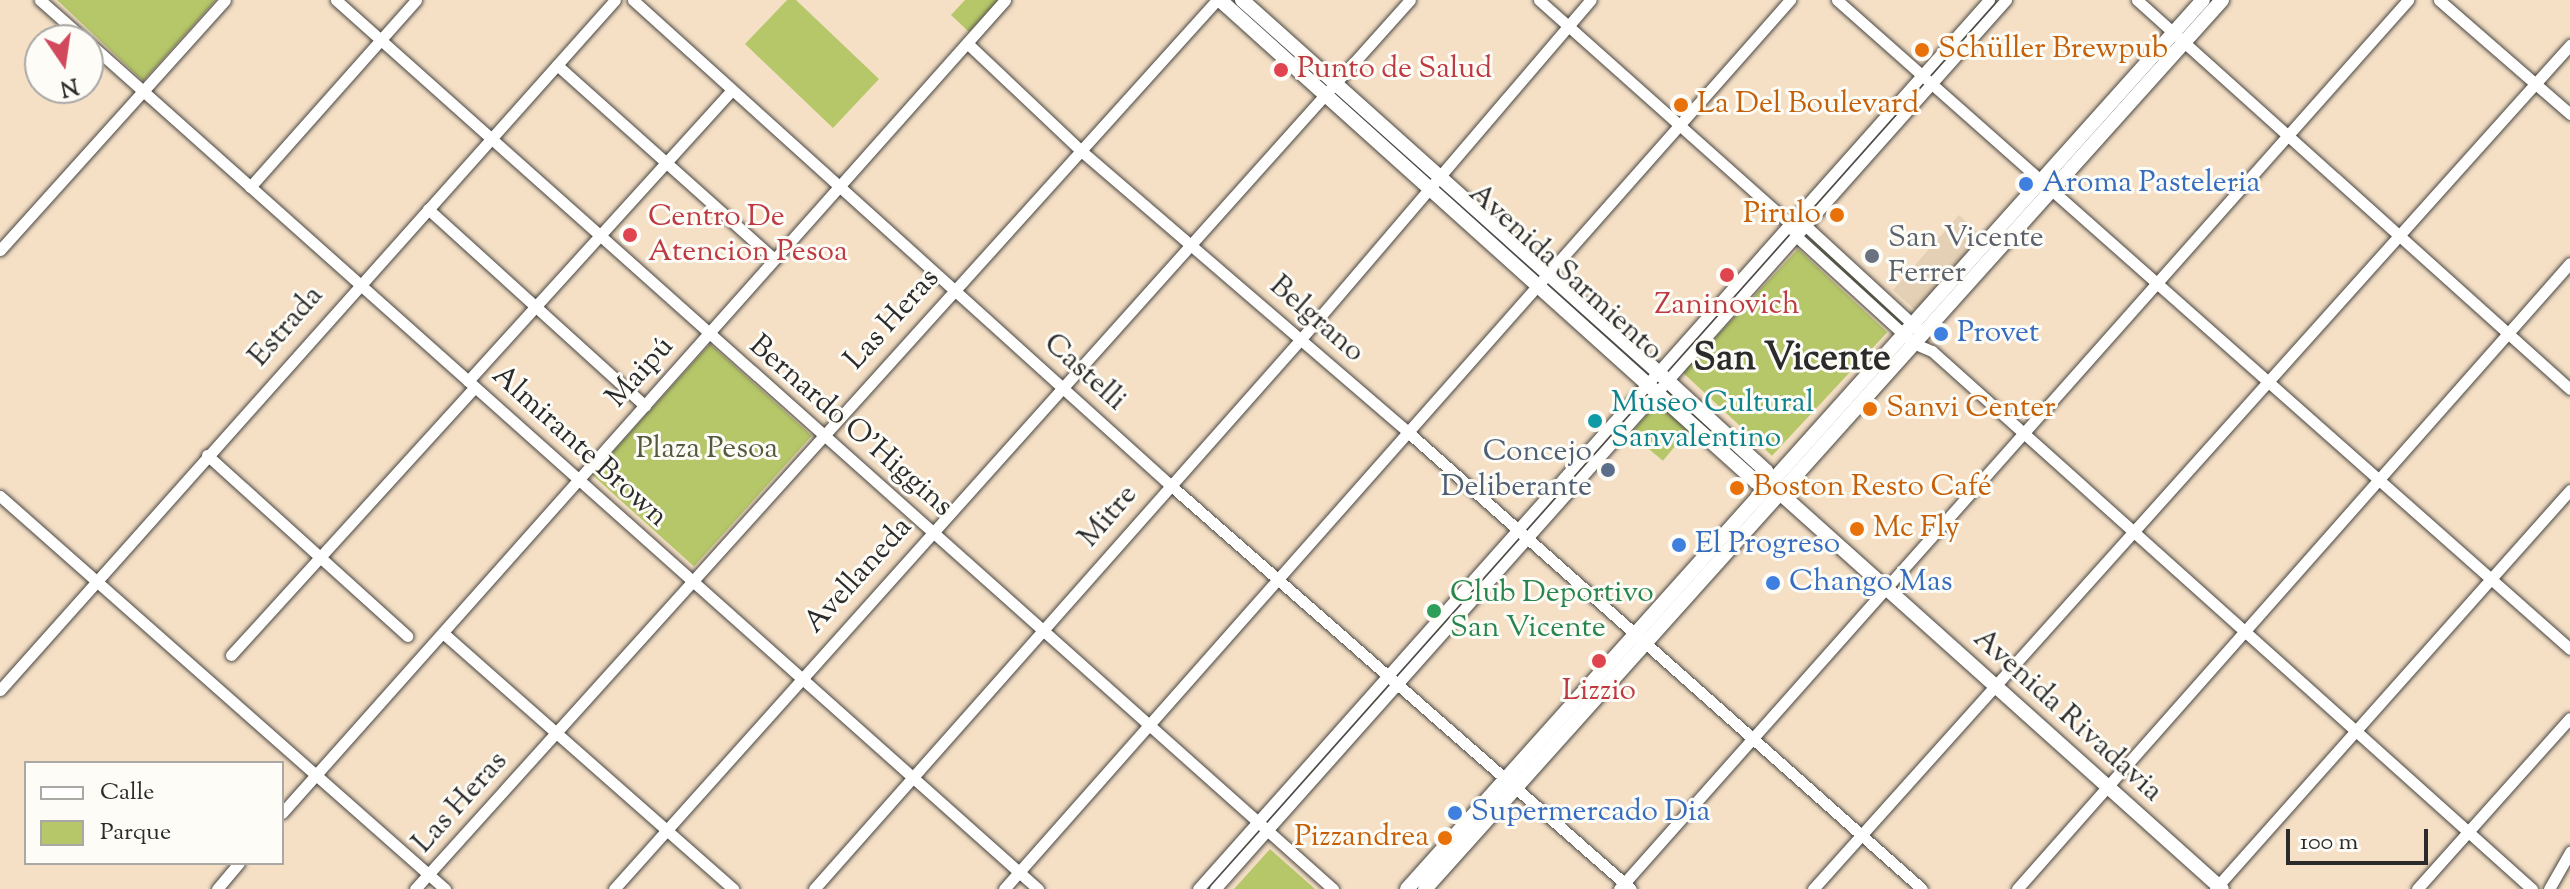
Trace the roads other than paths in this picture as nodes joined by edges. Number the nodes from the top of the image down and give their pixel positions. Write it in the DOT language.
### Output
graph roads {
  1 [pos="40,0"];
  2 [pos="225,0"];
  3 [pos="336,0"];
  4 [pos="416,0"];
  5 [pos="615,0"];
  6 [pos="633,0"];
  7 [pos="1005,0"];
  8 [pos="1218,0"];
  9 [pos="1242,0"];
  10 [pos="1410,0"];
  11 [pos="1539,0"];
  12 [pos="1591,0"];
  13 [pos="1790,0"];
  14 [pos="1837,0"];
  15 [pos="1989,0"];
  16 [pos="2006,0"];
  17 [pos="2137,0"];
  18 [pos="2203,0"];
  19 [pos="2222,0"];
  20 [pos="2408,0"];
  21 [pos="2439,0"];
  22 [pos="68,24"];
  23 [pos="1568,26"];
  24 [pos="2179,38"];
  25 [pos="380,40"];
  26 [pos="967,43"];
  27 [pos="2570,45"];
  28 [pos="104,56"];
  29 [pos="557,65"];
  30 [pos="1927,80"];
  31 [pos="2536,83"];
  32 [pos="1330,89"];
  33 [pos="143,91"];
  34 [pos="731,91"];
  35 [pos="2570,114"];
  36 [pos="1681,125"];
  37 [pos="2288,137"];
  38 [pos="492,138"];
  39 [pos="1079,149"];
  40 [pos="665,160"];
  41 [pos="1440,175"];
  42 [pos="2046,184"];
  43 [pos="839,185"];
  44 [pos="250,187"];
  45 [pos="1430,188"];
  46 [pos="428,209"];
  47 [pos="1790,224"];
  48 [pos="1806,226"];
  49 [pos="2396,235"];
  50 [pos="599,236"];
  51 [pos="1796,236"];
  52 [pos="3,241"];
  53 [pos="1190,243"];
  54 [pos="774,259"];
  55 [pos="2570,263"];
  56 [pos="1544,280"];
  57 [pos="358,283"];
  58 [pos="2158,284"];
  59 [pos="954,288"];
  60 [pos="536,307"];
  61 [pos="1913,333"];
  62 [pos="2507,333"];
  63 [pos="708,334"];
  64 [pos="1301,339"];
  65 [pos="2268,381"];
  66 [pos="1659,382"];
  67 [pos="472,384"];
  68 [pos="1064,387"];
  69 [pos="2570,389"];
  70 [pos="645,406"];
  71 [pos="824,433"];
  72 [pos="1409,433"];
  73 [pos="2024,433"];
  74 [pos="207,455"];
  75 [pos="578,479"];
  76 [pos="2379,479"];
  77 [pos="1169,484"];
  78 [pos="1775,489"];
  79 [pos="2570,490"];
  80 [pos="0,496"];
  81 [pos="932,531"];
  82 [pos="2132,533"];
  83 [pos="1524,535"];
  84 [pos="320,557"];
  85 [pos="2492,577"];
  86 [pos="692,580"];
  87 [pos="1279,580"];
  88 [pos="95,581"];
  89 [pos="1886,588"];
  90 [pos="1043,630"];
  91 [pos="2245,631"];
  92 [pos="443,633"];
  93 [pos="1632,635"];
  94 [pos="407,636"];
  95 [pos="1644,646"];
  96 [pos="2570,649"];
  97 [pos="231,655"];
  98 [pos="802,678"];
  99 [pos="1393,681"];
  100 [pos="1995,686"];
  101 [pos="0,690"];
  102 [pos="2570,718"];
  103 [pos="1148,725"];
  104 [pos="2356,727"];
  105 [pos="556,732"];
  106 [pos="1751,740"];
  107 [pos="314,775"];
  108 [pos="913,777"];
  109 [pos="1508,784"];
  110 [pos="2106,787"];
  111 [pos="284,811"];
  112 [pos="1256,823"];
  113 [pos="668,829"];
  114 [pos="1266,832"];
  115 [pos="2468,832"];
  116 [pos="1860,835"];
  117 [pos="2570,852"];
  118 [pos="237,865"];
  119 [pos="1019,872"];
  120 [pos="428,875"];
  121 [pos="1625,887"];
  122 [pos="2218,888"];
  123 [pos="217,889"];
  124 [pos="415,889"];
  125 [pos="445,889"];
  126 [pos="614,889"];
  127 [pos="733,889"];
  128 [pos="814,889"];
  129 [pos="1004,889"];
  130 [pos="1038,889"];
  131 [pos="1198,889"];
  132 [pos="1215,889"];
  133 [pos="1333,889"];
  134 [pos="1407,889"];
  135 [pos="1425,889"];
  136 [pos="1813,889"];
  137 [pos="1922,889"];
  138 [pos="2017,889"];
  139 [pos="2417,889"];
  140 [pos="2532,889"];
  141 [pos="2549,889"];
  1 -- 22 [label="street, Almirante Brown"];
  2 -- 33 [label="street"];
  3 -- 25 [label="street, Bernardo O'Higgins"];
  4 -- 25 [label="street"];
  5 -- 29 [label="street, Estrada"];
  6 -- 34 [label="street, Castelli"];
  7 -- 26 [label="street, Maipú"];
  8 -- 32 [label="main road, Avenida Sarmiento"];
  8 -- 39 [label="street, Las Heras"];
  9 -- 32 [label="main road, Avenida Sarmiento"];
  10 -- 32 [label="street, Avellaneda"];
  11 -- 23 [label="street"];
  12 -- 23 [label="street, Mitre"];
  13 -- 36 [label="street"];
  14 -- 30 [label="street"];
  15 -- 30 [label="street"];
  16 -- 30 [label="street"];
  17 -- 24 [label="street"];
  18 -- 24 [label="main road"];
  19 -- 24 [label="main road"];
  20 -- 37 [label="street"];
  21 -- 31 [label="street"];
  23 -- 36 [label="street"];
  23 -- 41 [label="street, Mitre"];
  24 -- 37 [label="street"];
  24 -- 42 [label="main road"];
  25 -- 38 [label="street, Bernardo O'Higgins"];
  25 -- 44 [label="street"];
  26 -- 39 [label="street, Belgrano"];
  26 -- 43 [label="street, Maipú"];
  27 -- 31 [label="street"];
  28 -- 33 [label="street, Almirante Brown"];
  29 -- 38 [label="street, Estrada"];
  29 -- 40 [label="street"];
  30 -- 42 [label="street"];
  30 -- 47 [label="street"];
  30 -- 48 [label="street"];
  31 -- 35 [label="street"];
  31 -- 49 [label="street"];
  32 -- 41 [label="main road, Avenida Sarmiento"];
  32 -- 45 [label="main road, Avenida Sarmiento"];
  32 -- 53 [label="street, Avellaneda"];
  33 -- 44 [label="street, Almirante Brown"];
  33 -- 52 [label="street"];
  34 -- 40 [label="street"];
  34 -- 43 [label="street, Castelli"];
  36 -- 47 [label="street"];
  36 -- 56 [label="street"];
  37 -- 49 [label="street"];
  37 -- 58 [label="street"];
  38 -- 46 [label="street, Estrada"];
  38 -- 50 [label="street, Bernardo O'Higgins"];
  39 -- 53 [label="street, Belgrano"];
  39 -- 59 [label="street, Las Heras"];
  40 -- 50 [label="street"];
  40 -- 54 [label="street"];
  41 -- 45 [label="street, Mitre"];
  41 -- 56 [label="main road, Avenida Sarmiento"];
  42 -- 58 [label="street"];
  42 -- 61 [label="main road"];
  43 -- 54 [label="street, Maipú"];
  43 -- 59 [label="street, Castelli"];
  44 -- 57 [label="street, Almirante Brown"];
  45 -- 56 [label="main road, Avenida Sarmiento"];
  45 -- 64 [label="street, Mitre"];
  46 -- 57 [label="street, Estrada"];
  46 -- 60 [label="street"];
  47 -- 48 [label="street"];
  47 -- 51 [label="street"];
  47 -- 66 [label="street"];
  48 -- 51 [label="street"];
  48 -- 61 [label="street"];
  49 -- 62 [label="street"];
  49 -- 65 [label="street"];
  50 -- 60 [label="street"];
  50 -- 63 [label="street, Bernardo O'Higgins"];
  51 -- 61 [label="street"];
  51 -- 66 [label="street"];
  53 -- 64 [label="street, Belgrano"];
  53 -- 68 [label="street, Avellaneda"];
  54 -- 63 [label="street, Maipú"];
  55 -- 62 [label="street"];
  56 -- 66 [label="main road, Avenida Sarmiento"];
  56 -- 72 [label="street"];
  57 -- 67 [label="street, Almirante Brown"];
  57 -- 74 [label="street, Estrada"];
  58 -- 65 [label="street"];
  58 -- 73 [label="street"];
  59 -- 68 [label="street, Castelli"];
  59 -- 71 [label="street, Las Heras"];
  60 -- 67 [label="street"];
  60 -- 70 [label="street"];
  61 -- 73 [label="street"];
  61 -- 78 [label="main road"];
  62 -- 69 [label="street"];
  62 -- 76 [label="street"];
  63 -- 70 [label="street, Maipú"];
  63 -- 71 [label="street, Bernardo O'Higgins"];
  64 -- 72 [label="street, Belgrano"];
  64 -- 77 [label="street, Mitre"];
  65 -- 76 [label="street"];
  65 -- 82 [label="street"];
  66 -- 78 [label="main road, Avenida Sarmiento"];
  66 -- 83 [label="street"];
  67 -- 75 [label="street, Almirante Brown"];
  67 -- 84 [label="street"];
  68 -- 77 [label="street, Castelli"];
  68 -- 81 [label="street, Avellaneda"];
  70 -- 75 [label="street, Maipú"];
  71 -- 81 [label="street, Bernardo O'Higgins"];
  71 -- 86 [label="street, Las Heras"];
  72 -- 83 [label="street, Belgrano"];
  72 -- 87 [label="street"];
  73 -- 82 [label="street"];
  73 -- 89 [label="street"];
  74 -- 84 [label="street"];
  74 -- 88 [label="street, Estrada"];
  75 -- 86 [label="street, Almirante Brown"];
  75 -- 92 [label="street, Maipú"];
  76 -- 85 [label="street"];
  76 -- 91 [label="street"];
  77 -- 87 [label="street, Castelli"];
  77 -- 90 [label="street, Mitre"];
  78 -- 89 [label="main road, Avenida Rivadavia"];
  78 -- 93 [label="main road"];
  78 -- 95 [label="main road"];
  79 -- 85 [label="street"];
  80 -- 88 [label="street"];
  81 -- 90 [label="street, Bernardo O'Higgins"];
  81 -- 98 [label="street, Avellaneda"];
  82 -- 91 [label="street"];
  82 -- 100 [label="street"];
  83 -- 93 [label="street, Belgrano"];
  83 -- 99 [label="street"];
  84 -- 94 [label="street"];
  84 -- 97 [label="street"];
  85 -- 96 [label="street"];
  85 -- 104 [label="street"];
  86 -- 98 [label="street, Almirante Brown"];
  86 -- 105 [label="street, Las Heras"];
  87 -- 99 [label="street, Castelli"];
  87 -- 103 [label="street"];
  88 -- 101 [label="street, Estrada"];
  88 -- 107 [label="street"];
  89 -- 100 [label="main road, Avenida Rivadavia"];
  89 -- 106 [label="street"];
  90 -- 103 [label="street, Bernardo O'Higgins"];
  90 -- 108 [label="street, Mitre"];
  91 -- 104 [label="street"];
  91 -- 110 [label="street"];
  92 -- 105 [label="street"];
  92 -- 107 [label="street, Maipú"];
  93 -- 95 [label="street, Belgrano"];
  93 -- 109 [label="main road"];
  95 -- 106 [label="street, Belgrano"];
  95 -- 109 [label="main road"];
  98 -- 108 [label="street, Almirante Brown"];
  98 -- 113 [label="street, Avellaneda"];
  99 -- 109 [label="street, Castelli"];
  99 -- 112 [label="street"];
  99 -- 114 [label="street"];
  100 -- 110 [label="main road, Avenida Rivadavia"];
  100 -- 116 [label="street"];
  102 -- 115 [label="street"];
  103 -- 112 [label="street, Bernardo O'Higgins"];
  103 -- 119 [label="street"];
  104 -- 115 [label="street"];
  104 -- 122 [label="street"];
  105 -- 113 [label="street"];
  105 -- 120 [label="street, Las Heras"];
  106 -- 116 [label="street, Belgrano"];
  106 -- 121 [label="street"];
  107 -- 111 [label="street, Maipú"];
  107 -- 120 [label="street"];
  108 -- 119 [label="street, Almirante Brown"];
  108 -- 128 [label="street, Mitre"];
  109 -- 121 [label="street, Castelli"];
  109 -- 134 [label="main road"];
  109 -- 135 [label="main road"];
  110 -- 122 [label="main road, Avenida Rivadavia"];
  110 -- 138 [label="street"];
  112 -- 114 [label="street, Bernardo O'Higgins"];
  112 -- 131 [label="street"];
  113 -- 126 [label="street, Avellaneda"];
  113 -- 127 [label="street"];
  114 -- 132 [label="street"];
  114 -- 133 [label="street, Bernardo O'Higgins"];
  115 -- 139 [label="street"];
  115 -- 140 [label="street"];
  116 -- 136 [label="street"];
  116 -- 137 [label="street, Belgrano"];
  117 -- 141 [label="street"];
  118 -- 123 [label="street"];
  119 -- 129 [label="street"];
  119 -- 130 [label="street, Almirante Brown"];
  120 -- 124 [label="street, Las Heras"];
  120 -- 125 [label="street"];
}
